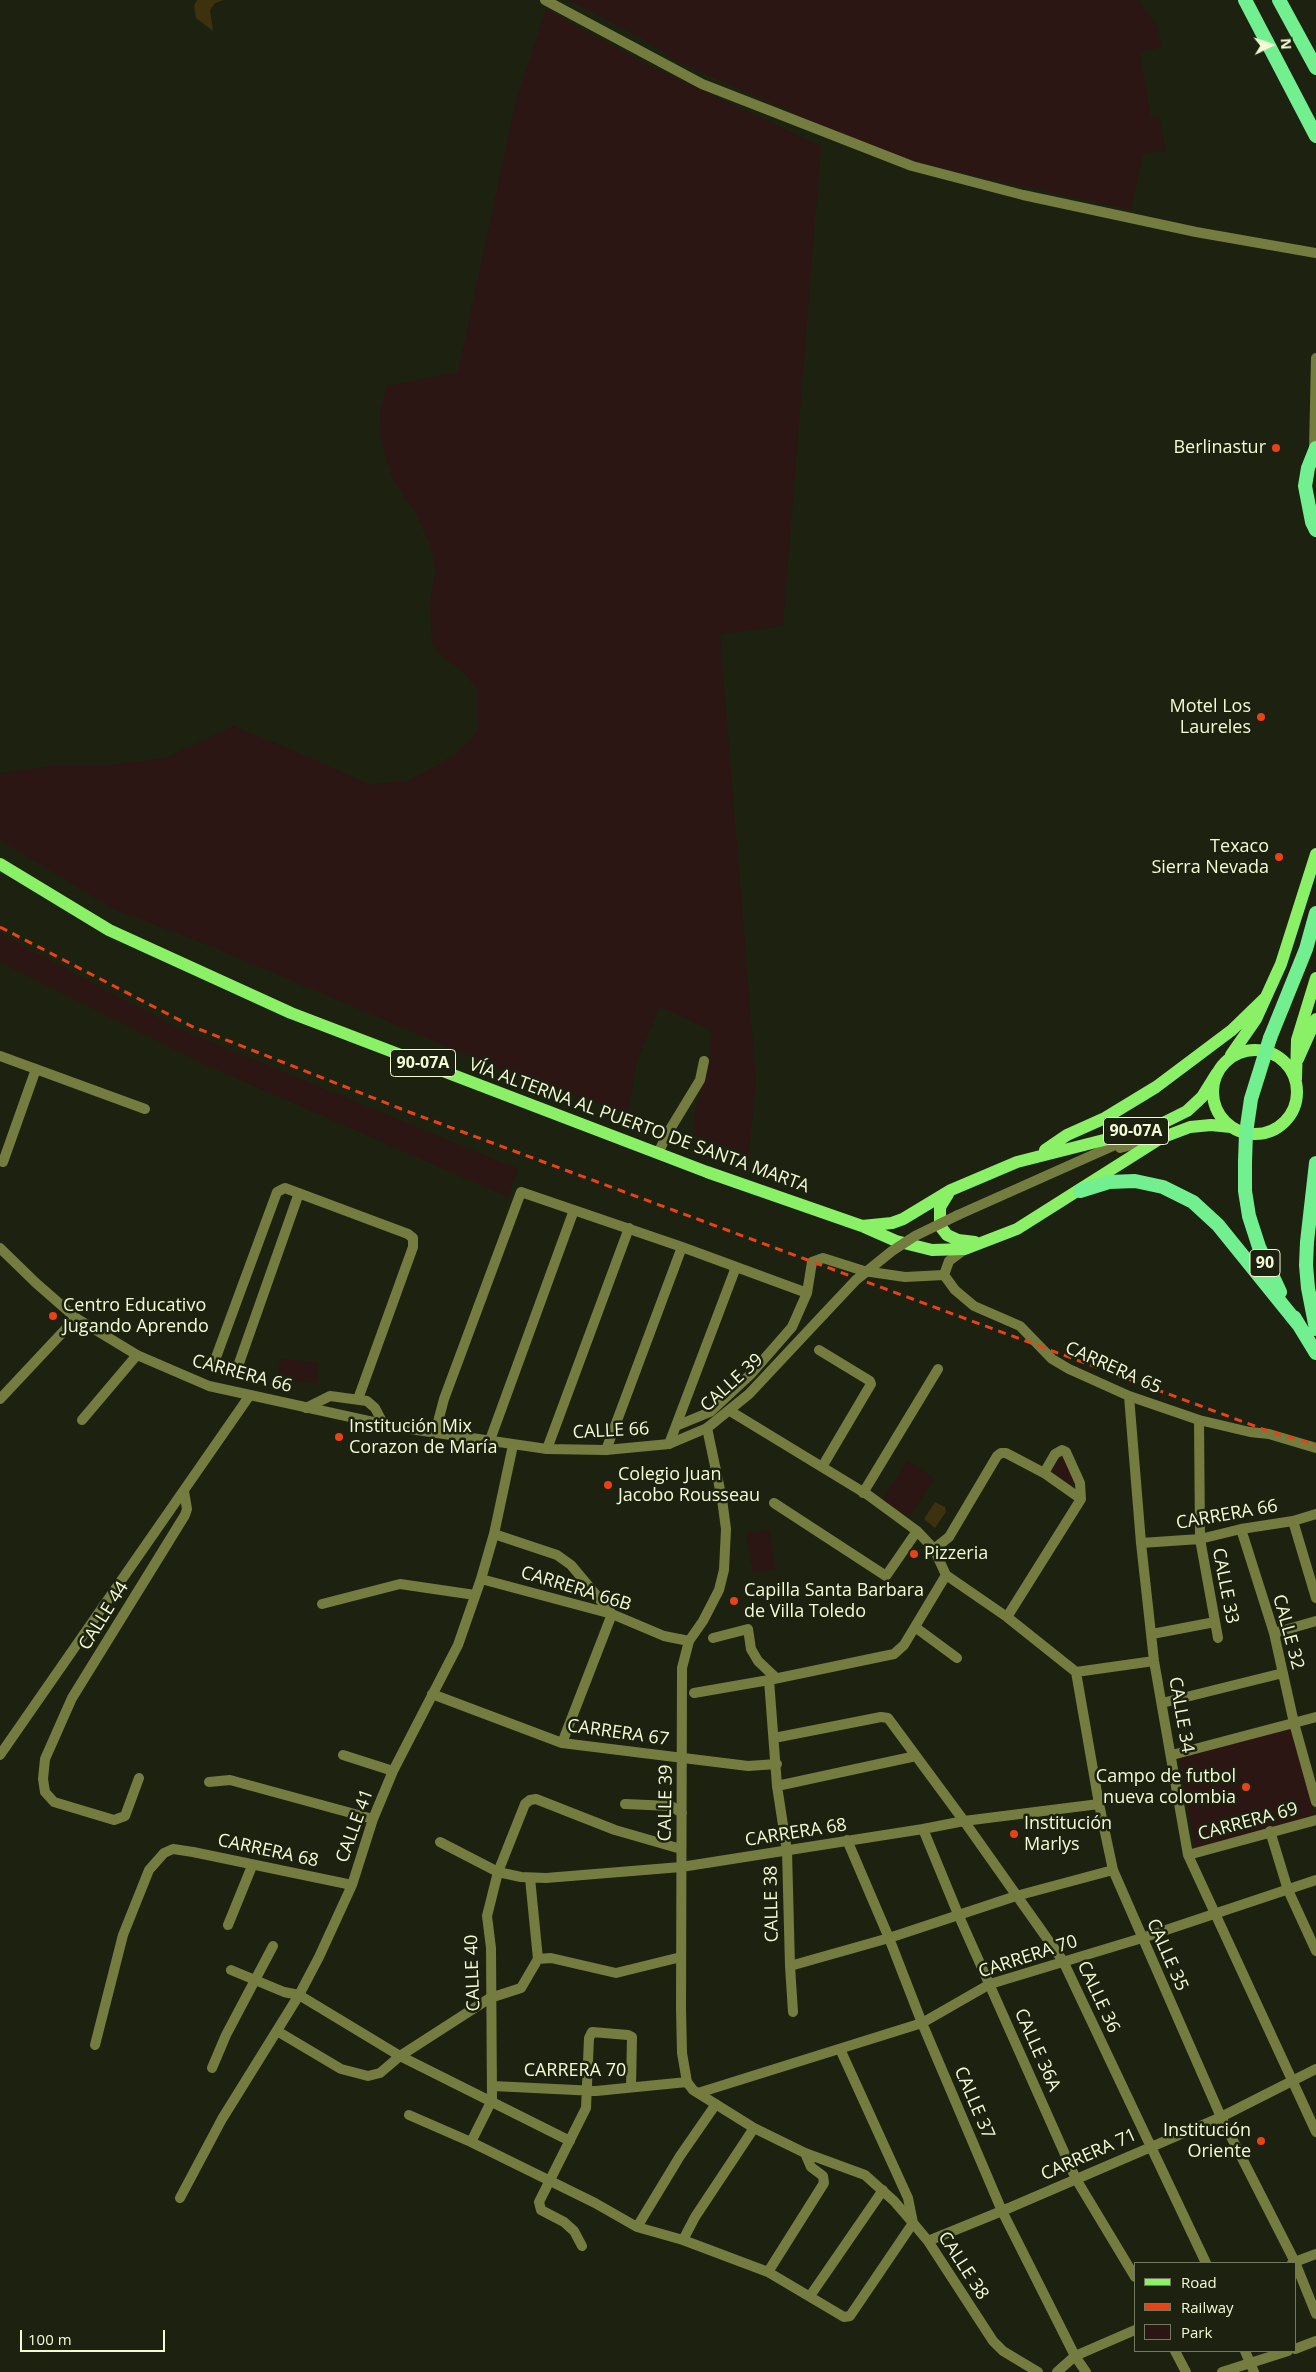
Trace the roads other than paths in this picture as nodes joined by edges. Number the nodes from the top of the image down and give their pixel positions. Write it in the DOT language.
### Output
graph roads {
  1 [pos="545,0"];
  2 [pos="1246,0"];
  3 [pos="1278,0"];
  4 [pos="1310,47"];
  5 [pos="1316,68"];
  6 [pos="1316,136"];
  7 [pos="1316,253"];
  8 [pos="1316,358"];
  9 [pos="1315,449"];
  10 [pos="1316,530"];
  11 [pos="1316,854"];
  12 [pos="0,864"];
  13 [pos="1316,913"];
  14 [pos="1316,978"];
  15 [pos="1265,998"];
  16 [pos="1316,1019"];
  17 [pos="0,1056"];
  18 [pos="1228,1059"];
  19 [pos="704,1061"];
  20 [pos="1297,1061"];
  21 [pos="36,1069"];
  22 [pos="1217,1073"];
  23 [pos="1296,1080"];
  24 [pos="145,1108"];
  25 [pos="1231,1127"];
  26 [pos="1158,1132"];
  27 [pos="658,1153"];
  28 [pos="1034,1156"];
  29 [pos="3,1162"];
  30 [pos="1316,1163"];
  31 [pos="950,1190"];
  32 [pos="1080,1191"];
  33 [pos="299,1193"];
  34 [pos="574,1210"];
  35 [pos="862,1226"];
  36 [pos="629,1228"];
  37 [pos="994,1239"];
  38 [pos="682,1247"];
  39 [pos="0,1248"];
  40 [pos="965,1249"];
  41 [pos="736,1267"];
  42 [pos="944,1275"];
  43 [pos="808,1293"];
  44 [pos="76,1318"];
  45 [pos="1298,1324"];
  46 [pos="1316,1329"];
  47 [pos="819,1350"];
  48 [pos="1316,1353"];
  49 [pos="137,1355"];
  50 [pos="938,1369"];
  51 [pos="250,1395"];
  52 [pos="1129,1396"];
  53 [pos="0,1399"];
  54 [pos="358,1400"];
  55 [pos="306,1408"];
  56 [pos="730,1411"];
  57 [pos="82,1420"];
  58 [pos="1198,1420"];
  59 [pos="384,1425"];
  60 [pos="676,1426"];
  61 [pos="707,1428"];
  62 [pos="435,1433"];
  63 [pos="490,1440"];
  64 [pos="669,1444"];
  65 [pos="513,1445"];
  66 [pos="1316,1448"];
  67 [pos="547,1449"];
  68 [pos="606,1450"];
  69 [pos="822,1467"];
  70 [pos="1044,1473"];
  71 [pos="184,1491"];
  72 [pos="864,1493"];
  73 [pos="1081,1499"];
  74 [pos="774,1503"];
  75 [pos="1316,1514"];
  76 [pos="1293,1521"];
  77 [pos="1241,1529"];
  78 [pos="917,1531"];
  79 [pos="494,1534"];
  80 [pos="1200,1540"];
  81 [pos="1142,1543"];
  82 [pos="934,1549"];
  83 [pos="946,1575"];
  84 [pos="481,1579"];
  85 [pos="475,1595"];
  86 [pos="1316,1598"];
  87 [pos="322,1604"];
  88 [pos="612,1614"];
  89 [pos="1007,1617"];
  90 [pos="1316,1621"];
  91 [pos="1215,1622"];
  92 [pos="915,1627"];
  93 [pos="1152,1634"];
  94 [pos="1274,1634"];
  95 [pos="713,1638"];
  96 [pos="1218,1638"];
  97 [pos="689,1641"];
  98 [pos="957,1658"];
  99 [pos="1154,1661"];
  100 [pos="1076,1672"];
  101 [pos="1283,1673"];
  102 [pos="773,1679"];
  103 [pos="694,1693"];
  104 [pos="432,1694"];
  105 [pos="1162,1703"];
  106 [pos="1316,1717"];
  107 [pos="1294,1723"];
  108 [pos="774,1738"];
  109 [pos="562,1743"];
  110 [pos="0,1755"];
  111 [pos="344,1755"];
  112 [pos="1172,1755"];
  113 [pos="916,1756"];
  114 [pos="683,1758"];
  115 [pos="777,1764"];
  116 [pos="393,1771"];
  117 [pos="139,1778"];
  118 [pos="209,1782"];
  119 [pos="777,1786"];
  120 [pos="1316,1802"];
  121 [pos="625,1804"];
  122 [pos="1099,1804"];
  123 [pos="682,1813"];
  124 [pos="373,1819"];
  125 [pos="1316,1820"];
  126 [pos="964,1821"];
  127 [pos="924,1829"];
  128 [pos="1270,1831"];
  129 [pos="848,1840"];
  130 [pos="440,1842"];
  131 [pos="681,1849"];
  132 [pos="787,1851"];
  133 [pos="1188,1855"];
  134 [pos="252,1866"];
  135 [pos="682,1867"];
  136 [pos="1113,1870"];
  137 [pos="498,1872"];
  138 [pos="530,1878"];
  139 [pos="1316,1880"];
  140 [pos="352,1885"];
  141 [pos="1288,1890"];
  142 [pos="1016,1896"];
  143 [pos="958,1914"];
  144 [pos="1216,1914"];
  145 [pos="228,1925"];
  146 [pos="889,1938"];
  147 [pos="1142,1938"];
  148 [pos="273,1946"];
  149 [pos="1316,1951"];
  150 [pos="681,1957"];
  151 [pos="538,1959"];
  152 [pos="1063,1961"];
  153 [pos="790,1966"];
  154 [pos="231,1970"];
  155 [pos="257,1980"];
  156 [pos="990,1984"];
  157 [pos="299,1995"];
  158 [pos="490,1998"];
  159 [pos="793,2012"];
  160 [pos="922,2023"];
  161 [pos="277,2031"];
  162 [pos="95,2045"];
  163 [pos="840,2049"];
  164 [pos="400,2056"];
  165 [pos="212,2068"];
  166 [pos="1316,2069"];
  167 [pos="1292,2080"];
  168 [pos="687,2082"];
  169 [pos="493,2086"];
  170 [pos="631,2087"];
  171 [pos="588,2090"];
  172 [pos="698,2093"];
  173 [pos="492,2100"];
  174 [pos="716,2104"];
  175 [pos="409,2114"];
  176 [pos="1221,2117"];
  177 [pos="754,2128"];
  178 [pos="1316,2132"];
  179 [pos="570,2141"];
  180 [pos="472,2142"];
  181 [pos="1150,2146"];
  182 [pos="805,2153"];
  183 [pos="1076,2178"];
  184 [pos="550,2181"];
  185 [pos="883,2190"];
  186 [pos="180,2198"];
  187 [pos="1002,2211"];
  188 [pos="913,2223"];
  189 [pos="637,2227"];
  190 [pos="684,2240"];
  191 [pos="928,2241"];
  192 [pos="582,2246"];
  193 [pos="1316,2254"];
  194 [pos="1206,2262"];
  195 [pos="1294,2262"];
  196 [pos="1296,2262"];
  197 [pos="1296,2268"];
  198 [pos="768,2272"];
  199 [pos="1134,2275"];
  200 [pos="810,2296"];
  201 [pos="1316,2314"];
  202 [pos="1134,2330"];
  203 [pos="1316,2341"];
  204 [pos="1296,2348"];
  205 [pos="1176,2352"];
  206 [pos="1245,2352"];
  207 [pos="1286,2352"];
  208 [pos="1075,2356"];
  209 [pos="1252,2368"];
  210 [pos="1038,2372"];
  211 [pos="1057,2372"];
  212 [pos="1086,2372"];
  213 [pos="1186,2372"];
  214 [pos="1222,2372"];
  1 -- 7 [label="street"];
  2 -- 6 [label="highway"];
  3 -- 4 [label="highway"];
  4 -- 5 [label="highway"];
  8 -- 9 [label="street"];
  9 -- 10 [label="highway"];
  11 -- 15 [label="main road"];
  12 -- 27 [label="main road, VÍA ALTERNA AL PUERTO DE SANTA MARTA / 90-07A"];
  13 -- 45 [label="highway, 90, bridge"];
  14 -- 20 [label="main road"];
  15 -- 18 [label="main road"];
  15 -- 28 [label="main road"];
  16 -- 20 [label="main road"];
  17 -- 21 [label="street"];
  18 -- 22 [label="main road"];
  18 -- 23 [label="main road"];
  19 -- 27 [label="street"];
  20 -- 23 [label="main road"];
  21 -- 24 [label="street"];
  21 -- 29 [label="street"];
  22 -- 25 [label="main road"];
  22 -- 26 [label="main road, VÍA ALTERNA AL PUERTO DE SANTA MARTA / 90-07A"];
  23 -- 25 [label="main road"];
  25 -- 26 [label="main road, VÍA ALTERNA AL PUERTO DE SANTA MARTA / 90-07A"];
  26 -- 28 [label="main road, VÍA ALTERNA AL PUERTO DE SANTA MARTA / 90-07A"];
  26 -- 32 [label="main road, VÍA ALTERNA AL PUERTO DE SANTA MARTA / 90-07A"];
  26 -- 56 [label="street, CALLE 39, bridge"];
  27 -- 35 [label="main road, VÍA ALTERNA AL PUERTO DE SANTA MARTA / 90-07A"];
  28 -- 31 [label="main road, VÍA ALTERNA AL PUERTO DE SANTA MARTA / 90-07A"];
  30 -- 46 [label="highway"];
  31 -- 35 [label="main road, VÍA ALTERNA AL PUERTO DE SANTA MARTA / 90-07A"];
  31 -- 37 [label="main road"];
  32 -- 37 [label="main road, VÍA ALTERNA AL PUERTO DE SANTA MARTA / 90-07A"];
  32 -- 45 [label="highway"];
  33 -- 33 [label="street"];
  33 -- 54 [label="street"];
  34 -- 36 [label="street"];
  34 -- 62 [label="street"];
  34 -- 63 [label="street"];
  35 -- 40 [label="main road, VÍA ALTERNA AL PUERTO DE SANTA MARTA / 90-07A"];
  36 -- 38 [label="street"];
  36 -- 67 [label="street"];
  37 -- 40 [label="main road, VÍA ALTERNA AL PUERTO DE SANTA MARTA / 90-07A"];
  38 -- 41 [label="street"];
  38 -- 68 [label="street"];
  39 -- 44 [label="street, CARRERA 66"];
  40 -- 42 [label="street"];
  41 -- 43 [label="street"];
  41 -- 60 [label="street"];
  42 -- 43 [label="street"];
  42 -- 52 [label="street, CARRERA 65"];
  43 -- 60 [label="street"];
  44 -- 49 [label="street, CARRERA 66"];
  44 -- 53 [label="street"];
  45 -- 48 [label="highway, 90"];
  47 -- 69 [label="street"];
  49 -- 51 [label="street, CARRERA 66"];
  49 -- 57 [label="street"];
  50 -- 72 [label="street"];
  51 -- 55 [label="street, CARRERA 66"];
  51 -- 71 [label="street"];
  52 -- 58 [label="street, CARRERA 65"];
  52 -- 81 [label="street, CALLE 34"];
  54 -- 55 [label="street"];
  54 -- 59 [label="street"];
  55 -- 59 [label="street, CARRERA 66"];
  56 -- 61 [label="street, CALLE 39"];
  56 -- 69 [label="street"];
  58 -- 66 [label="street, CARRERA 65"];
  58 -- 80 [label="street, CALLE 33"];
  59 -- 62 [label="street, CARRERA 66"];
  60 -- 64 [label="street"];
  61 -- 64 [label="street, CALLE 66"];
  61 -- 97 [label="street, CALLE 39"];
  62 -- 63 [label="street, CARRERA 66"];
  63 -- 65 [label="street, CARRERA 66"];
  64 -- 68 [label="street, CALLE 66"];
  65 -- 67 [label="street, CALLE 66"];
  65 -- 79 [label="street, CALLE 41"];
  67 -- 68 [label="street, CALLE 66"];
  69 -- 72 [label="street"];
  70 -- 73 [label="street"];
  70 -- 73 [label="street"];
  70 -- 82 [label="street"];
  71 -- 110 [label="street"];
  71 -- 117 [label="street, CALLE 44"];
  72 -- 78 [label="street"];
  73 -- 89 [label="street"];
  74 -- 78 [label="street"];
  75 -- 76 [label="street, CARRERA 66"];
  76 -- 77 [label="street, CARRERA 66"];
  76 -- 86 [label="street"];
  77 -- 80 [label="street, CARRERA 66"];
  77 -- 94 [label="street, CALLE 32"];
  78 -- 82 [label="street"];
  79 -- 84 [label="street, CALLE 41"];
  79 -- 88 [label="street"];
  80 -- 81 [label="street, CARRERA 66"];
  80 -- 91 [label="street, CALLE 33"];
  81 -- 93 [label="street, CALLE 34"];
  82 -- 83 [label="street"];
  83 -- 89 [label="street"];
  83 -- 92 [label="street"];
  84 -- 85 [label="street, CALLE 41"];
  84 -- 88 [label="street, CARRERA 66B"];
  85 -- 87 [label="street"];
  85 -- 104 [label="street, CALLE 41"];
  88 -- 97 [label="street, CARRERA 66B"];
  88 -- 109 [label="street"];
  89 -- 100 [label="street"];
  90 -- 94 [label="street"];
  91 -- 93 [label="street"];
  91 -- 96 [label="street, CALLE 33"];
  92 -- 98 [label="street"];
  92 -- 102 [label="street"];
  93 -- 99 [label="street, CALLE 34"];
  94 -- 101 [label="street, CALLE 32"];
  95 -- 102 [label="street"];
  97 -- 114 [label="street, CALLE 39"];
  99 -- 100 [label="street"];
  99 -- 105 [label="street, CALLE 34"];
  100 -- 122 [label="street, CALLE 35"];
  101 -- 105 [label="street"];
  101 -- 107 [label="street, CALLE 32"];
  102 -- 103 [label="street"];
  102 -- 108 [label="street, CALLE 38"];
  104 -- 109 [label="street, CARRERA 67"];
  104 -- 116 [label="street, CALLE 41"];
  105 -- 112 [label="street, CALLE 34"];
  106 -- 107 [label="street"];
  107 -- 112 [label="street"];
  107 -- 120 [label="street, CALLE 32"];
  108 -- 113 [label="street, CALLE 36"];
  108 -- 115 [label="street, CALLE 38"];
  109 -- 114 [label="street, CARRERA 67"];
  111 -- 116 [label="street"];
  112 -- 133 [label="street, CALLE 34"];
  113 -- 119 [label="street"];
  113 -- 126 [label="street, CALLE 36"];
  114 -- 115 [label="street, CARRERA 67"];
  114 -- 123 [label="street, CALLE 39"];
  115 -- 119 [label="street, CALLE 38"];
  116 -- 124 [label="street, CALLE 41"];
  118 -- 124 [label="street"];
  119 -- 132 [label="street, CALLE 38"];
  121 -- 123 [label="street"];
  122 -- 126 [label="street, CARRERA 68"];
  122 -- 136 [label="street, CALLE 35"];
  123 -- 131 [label="street, CALLE 39"];
  124 -- 140 [label="street, CALLE 41"];
  125 -- 128 [label="street, CARRERA 69"];
  126 -- 127 [label="street, CARRERA 68"];
  126 -- 142 [label="street, CALLE 36"];
  127 -- 129 [label="street, CARRERA 68"];
  127 -- 143 [label="street, CALLE 36A"];
  128 -- 133 [label="street, CARRERA 69"];
  128 -- 141 [label="street"];
  129 -- 132 [label="street, CARRERA 68"];
  129 -- 146 [label="street, CALLE 37"];
  130 -- 137 [label="street, CARRERA 68"];
  131 -- 135 [label="street, CALLE 39"];
  131 -- 137 [label="street, CALLE 40"];
  132 -- 135 [label="street, CARRERA 68"];
  132 -- 153 [label="street, CALLE 38"];
  133 -- 144 [label="street, CALLE 34"];
  134 -- 140 [label="street, CARRERA 68"];
  134 -- 145 [label="street"];
  134 -- 162 [label="street, CARRERA 68"];
  135 -- 138 [label="street, CARRERA 68"];
  135 -- 150 [label="street, CALLE 39"];
  136 -- 142 [label="street, CALLE 38"];
  136 -- 147 [label="street, CALLE 35"];
  137 -- 138 [label="street, CARRERA 68"];
  137 -- 158 [label="street, CALLE 40"];
  138 -- 151 [label="street"];
  139 -- 141 [label="street, CARRERA 70"];
  140 -- 157 [label="street, CALLE 41"];
  141 -- 144 [label="street, CARRERA 70"];
  141 -- 149 [label="street"];
  142 -- 143 [label="street, CALLE 38"];
  142 -- 152 [label="street, CALLE 36"];
  143 -- 146 [label="street, CALLE 38"];
  143 -- 156 [label="street, CALLE 36A"];
  144 -- 147 [label="street, CARRERA 70"];
  144 -- 167 [label="street, CALLE 34"];
  146 -- 153 [label="street, CALLE 38"];
  146 -- 160 [label="street, CALLE 37"];
  147 -- 152 [label="street, CARRERA 70"];
  147 -- 176 [label="street, CALLE 35"];
  148 -- 155 [label="street"];
  150 -- 151 [label="street"];
  150 -- 168 [label="street, CALLE 39"];
  151 -- 158 [label="street"];
  152 -- 156 [label="street, CARRERA 70"];
  152 -- 181 [label="street, CALLE 36"];
  153 -- 159 [label="street"];
  154 -- 155 [label="street"];
  155 -- 157 [label="street"];
  155 -- 165 [label="street"];
  156 -- 160 [label="street, CARRERA 70"];
  156 -- 183 [label="street, CALLE 36A"];
  157 -- 161 [label="street, CALLE 41"];
  157 -- 164 [label="street"];
  158 -- 164 [label="street"];
  158 -- 169 [label="street, CALLE 40"];
  160 -- 163 [label="street, CARRERA 70"];
  160 -- 187 [label="street, CALLE 37"];
  161 -- 164 [label="street"];
  161 -- 186 [label="street, CALLE 41"];
  163 -- 172 [label="street, CARRERA 70"];
  163 -- 188 [label="street, CALLE 38"];
  164 -- 173 [label="street"];
  166 -- 167 [label="street, CARRERA 71"];
  167 -- 176 [label="street, CARRERA 71"];
  167 -- 178 [label="street, CALLE 34"];
  168 -- 170 [label="street, CARRERA 70"];
  168 -- 172 [label="street"];
  169 -- 171 [label="street, CARRERA 70"];
  169 -- 173 [label="street, CALLE 40"];
  170 -- 171 [label="street, CARRERA 70"];
  170 -- 171 [label="street"];
  171 -- 179 [label="street"];
  172 -- 174 [label="street"];
  173 -- 179 [label="street"];
  173 -- 180 [label="street, CALLE 40"];
  174 -- 177 [label="street"];
  174 -- 189 [label="street"];
  175 -- 180 [label="street"];
  176 -- 181 [label="street, CARRERA 71"];
  176 -- 195 [label="street, CALLE 35"];
  177 -- 182 [label="street"];
  177 -- 190 [label="street"];
  179 -- 184 [label="street"];
  180 -- 184 [label="street"];
  181 -- 183 [label="street, CARRERA 71"];
  181 -- 194 [label="street, CALLE 36"];
  182 -- 185 [label="street"];
  182 -- 198 [label="street"];
  183 -- 187 [label="street, CARRERA 71"];
  183 -- 199 [label="street, CALLE 36A"];
  184 -- 189 [label="street"];
  184 -- 192 [label="street"];
  185 -- 188 [label="street"];
  185 -- 200 [label="street"];
  187 -- 191 [label="street, CARRERA 71"];
  187 -- 208 [label="street, CALLE 37"];
  188 -- 191 [label="street, CALLE 38"];
  188 -- 200 [label="street"];
  189 -- 190 [label="street"];
  190 -- 198 [label="street"];
  191 -- 210 [label="street, CALLE 38"];
  193 -- 196 [label="street"];
  197 -- 201 [label="street, CALLE 35"];
  198 -- 200 [label="street"];
  202 -- 208 [label="street"];
  203 -- 204 [label="street"];
  205 -- 213 [label="street"];
  206 -- 209 [label="street"];
  207 -- 209 [label="street"];
  208 -- 211 [label="street"];
  208 -- 212 [label="street, CALLE 37"];
  209 -- 214 [label="street"];
}
